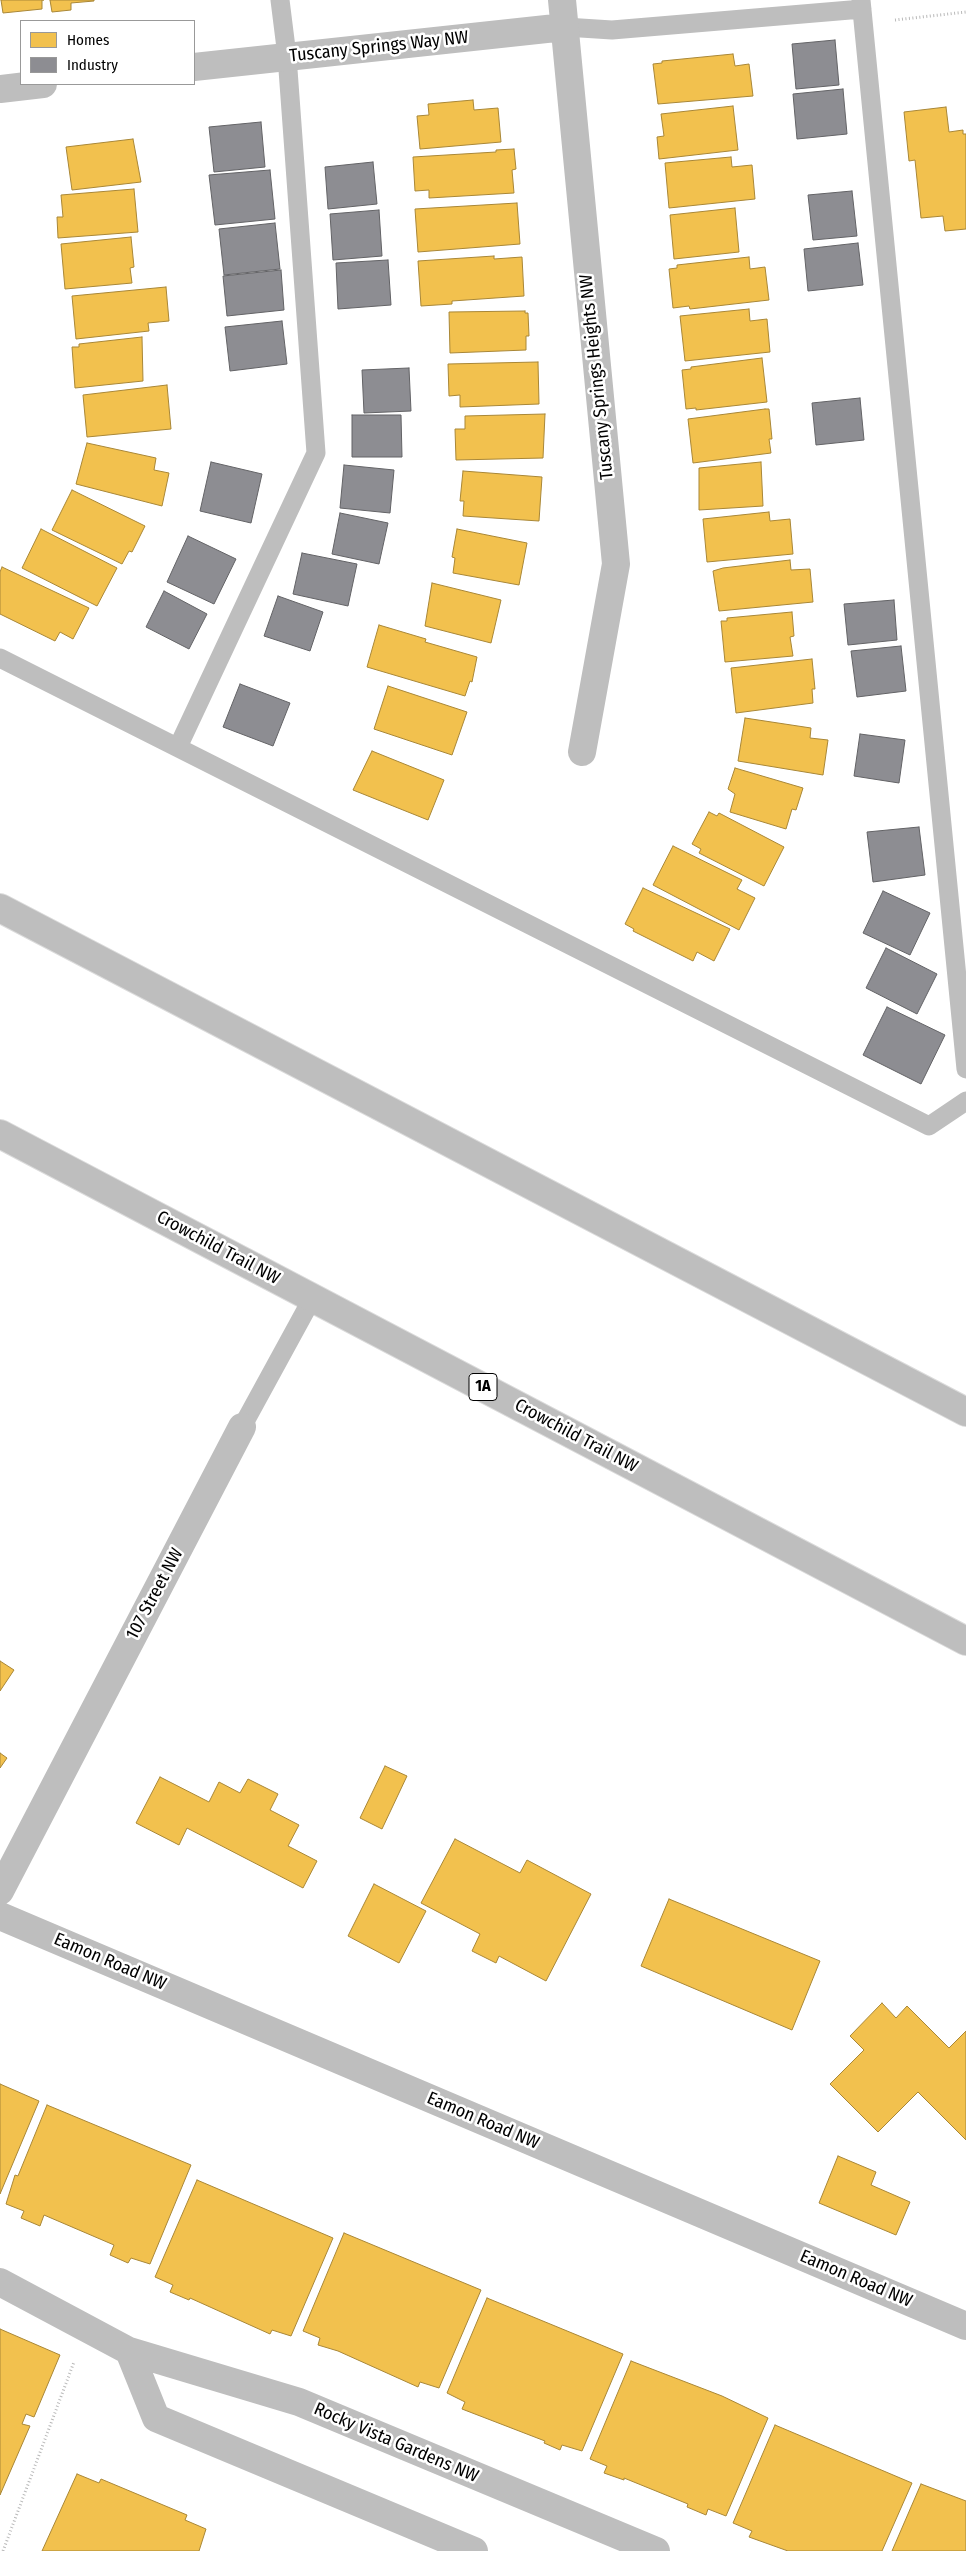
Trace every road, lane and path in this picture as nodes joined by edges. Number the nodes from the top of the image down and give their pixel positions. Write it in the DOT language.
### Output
graph roads {
  1 [pos="280,0"];
  2 [pos="562,0"];
  3 [pos="862,5"];
  4 [pos="966,12"];
  5 [pos="565,28"];
  6 [pos="287,56"];
  7 [pos="195,67"];
  8 [pos="35,85"];
  9 [pos="0,89"];
  10 [pos="0,658"];
  11 [pos="178,747"];
  12 [pos="582,752"];
  13 [pos="0,908"];
  14 [pos="966,1069"];
  15 [pos="966,1101"];
  16 [pos="0,1134"];
  17 [pos="313,1297"];
  18 [pos="966,1412"];
  19 [pos="242,1428"];
  20 [pos="966,1641"];
  21 [pos="0,1891"];
  22 [pos="0,1916"];
  23 [pos="0,2282"];
  24 [pos="966,2326"];
  25 [pos="87,2328"];
  26 [pos="130,2350"];
  27 [pos="3,2551"];
  28 [pos="474,2551"];
  29 [pos="656,2551"];
  1 -- 6 [label="lane"];
  2 -- 5 [label="main road, Tuscany Springs Heights NW"];
  3 -- 4 [label="path"];
  3 -- 5 [label="lane"];
  3 -- 14 [label="lane"];
  5 -- 6 [label="main road, Tuscany Springs Way NW"];
  5 -- 12 [label="main road, Tuscany Springs Heights NW"];
  6 -- 7 [label="main road, Tuscany Springs Way NW"];
  6 -- 11 [label="lane"];
  8 -- 9 [label="main road"];
  10 -- 11 [label="lane"];
  11 -- 15 [label="lane"];
  13 -- 18 [label="main road"];
  16 -- 17 [label="main road, Crowchild Trail NW / 1A"];
  17 -- 19 [label="lane, 107 Street NW"];
  17 -- 20 [label="main road, Crowchild Trail NW / 1A"];
  19 -- 21 [label="main road, 107 Street NW"];
  22 -- 24 [label="main road, Eamon Road NW"];
  23 -- 25 [label="main road, Rocky Vista Gardens NW"];
  25 -- 26 [label="main road, Rocky Vista Gardens NW"];
  25 -- 27 [label="path"];
  26 -- 28 [label="main road"];
  26 -- 29 [label="main road, Rocky Vista Gardens NW"];
}
